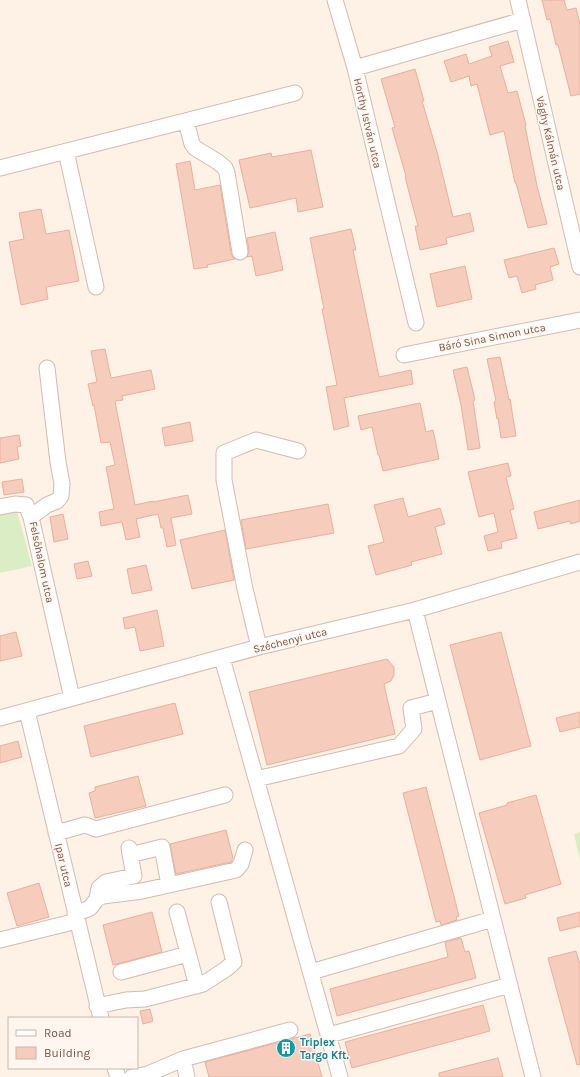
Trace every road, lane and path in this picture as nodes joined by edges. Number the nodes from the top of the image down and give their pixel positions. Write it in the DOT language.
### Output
graph roads {
  1 [pos="335,0"];
  2 [pos="518,0"];
  3 [pos="523,20"];
  4 [pos="355,68"];
  5 [pos="295,93"];
  6 [pos="186,121"];
  7 [pos="66,151"];
  8 [pos="0,168"];
  9 [pos="240,252"];
  10 [pos="580,267"];
  11 [pos="96,287"];
  12 [pos="580,320"];
  13 [pos="416,323"];
  14 [pos="404,355"];
  15 [pos="47,368"];
  16 [pos="298,451"];
  17 [pos="0,507"];
  18 [pos="31,517"];
  19 [pos="580,562"];
  20 [pos="415,610"];
  21 [pos="259,647"];
  22 [pos="222,658"];
  23 [pos="72,698"];
  24 [pos="438,701"];
  25 [pos="27,711"];
  26 [pos="0,718"];
  27 [pos="256,779"];
  28 [pos="225,796"];
  29 [pos="56,833"];
  30 [pos="245,850"];
  31 [pos="169,885"];
  32 [pos="97,899"];
  33 [pos="219,902"];
  34 [pos="177,912"];
  35 [pos="76,918"];
  36 [pos="493,918"];
  37 [pos="0,940"];
  38 [pos="188,954"];
  39 [pos="121,972"];
  40 [pos="311,972"];
  41 [pos="510,985"];
  42 [pos="196,986"];
  43 [pos="99,1012"];
  44 [pos="290,1030"];
  45 [pos="328,1035"];
  46 [pos="182,1059"];
  47 [pos="132,1077"];
  48 [pos="187,1077"];
  49 [pos="340,1077"];
  50 [pos="533,1077"];
  1 -- 4 [label="street"];
  2 -- 3 [label="street, Vághy Kálmán utca"];
  3 -- 4 [label="street, Horthy István utca"];
  3 -- 10 [label="street, Vághy Kálmán utca"];
  4 -- 13 [label="street, Horthy István utca"];
  5 -- 6 [label="street"];
  6 -- 7 [label="street"];
  6 -- 9 [label="street"];
  7 -- 8 [label="street"];
  7 -- 11 [label="street"];
  12 -- 14 [label="street, Báró Sina Simon utca"];
  15 -- 18 [label="street, Felsőhalom utca"];
  16 -- 21 [label="street"];
  17 -- 18 [label="street"];
  18 -- 23 [label="street, Felsőhalom utca"];
  19 -- 20 [label="street, Széchenyi utca"];
  20 -- 21 [label="street, Széchenyi utca"];
  20 -- 24 [label="street"];
  21 -- 22 [label="street, Széchenyi utca"];
  22 -- 23 [label="street, Széchenyi utca"];
  22 -- 27 [label="street"];
  23 -- 25 [label="street, Széchenyi utca"];
  24 -- 27 [label="street"];
  24 -- 36 [label="street"];
  25 -- 26 [label="street, Széchenyi utca"];
  25 -- 29 [label="street, Ipar utca"];
  27 -- 40 [label="street"];
  28 -- 29 [label="street"];
  29 -- 35 [label="street, Ipar utca"];
  30 -- 31 [label="street"];
  31 -- 32 [label="street"];
  31 -- 32 [label="street"];
  32 -- 35 [label="street"];
  33 -- 42 [label="street"];
  34 -- 38 [label="street"];
  35 -- 37 [label="street"];
  35 -- 43 [label="street, Ipar utca"];
  36 -- 40 [label="street"];
  36 -- 41 [label="street"];
  38 -- 39 [label="street"];
  38 -- 42 [label="street"];
  40 -- 45 [label="street"];
  41 -- 45 [label="street"];
  41 -- 50 [label="street"];
  42 -- 43 [label="street"];
  44 -- 46 [label="street"];
  45 -- 49 [label="street"];
  46 -- 47 [label="street"];
  46 -- 48 [label="street"];
}
